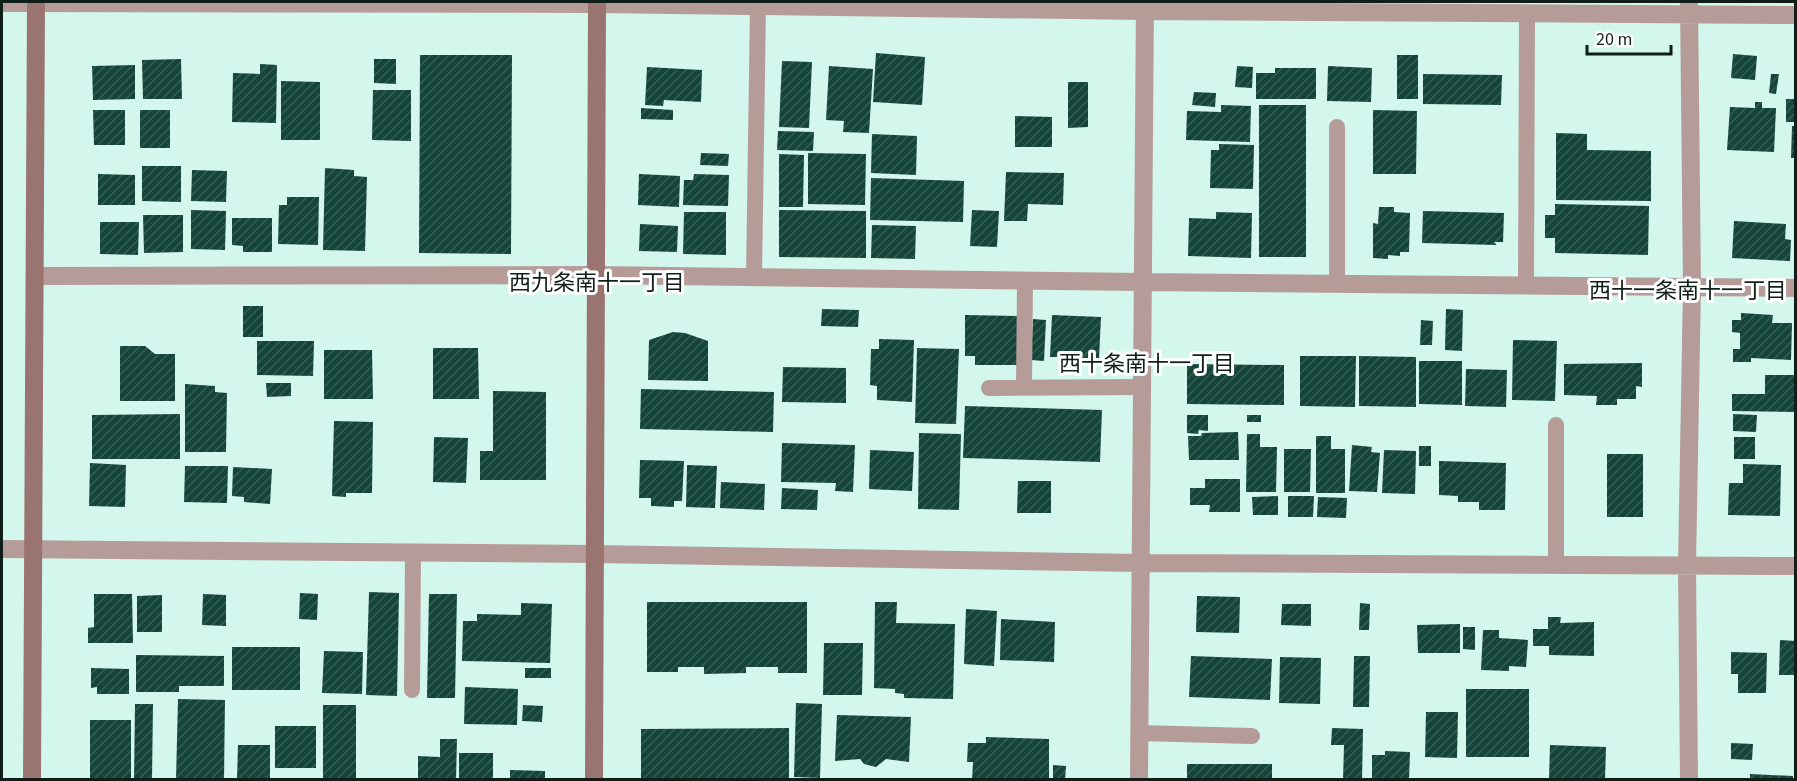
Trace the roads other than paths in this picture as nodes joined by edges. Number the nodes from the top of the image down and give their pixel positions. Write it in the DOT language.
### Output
graph roads {
  1 [pos="36,2"];
  2 [pos="2,3"];
  3 [pos="597,3"];
  4 [pos="758,6"];
  5 [pos="1145,6"];
  6 [pos="1347,7"];
  7 [pos="1689,8"];
  8 [pos="1520,9"];
  9 [pos="1796,15"];
  10 [pos="1337,127"];
  11 [pos="596,275"];
  12 [pos="35,276"];
  13 [pos="754,277"];
  14 [pos="1025,280"];
  15 [pos="1142,282"];
  16 [pos="1337,284"];
  17 [pos="1526,286"];
  18 [pos="1692,286"];
  19 [pos="1796,288"];
  20 [pos="989,387"];
  21 [pos="1024,387"];
  22 [pos="1142,387"];
  23 [pos="1556,425"];
  24 [pos="2,549"];
  25 [pos="33,550"];
  26 [pos="413,553"];
  27 [pos="594,554"];
  28 [pos="1141,563"];
  29 [pos="1556,565"];
  30 [pos="1687,565"];
  31 [pos="1796,566"];
  32 [pos="412,690"];
  33 [pos="1139,733"];
  34 [pos="1252,736"];
  35 [pos="32,780"];
  36 [pos="594,780"];
  37 [pos="1139,780"];
  38 [pos="1689,780"];
  1 -- 2 [label="street"];
  1 -- 3 [label="street"];
  1 -- 12 [label="street"];
  3 -- 4 [label="street"];
  3 -- 11 [label="street"];
  4 -- 5 [label="street"];
  4 -- 13 [label="lane"];
  5 -- 6 [label="street"];
  5 -- 15 [label="street"];
  6 -- 8 [label="street"];
  7 -- 8 [label="street"];
  7 -- 9 [label="street"];
  7 -- 18 [label="street"];
  8 -- 17 [label="lane"];
  10 -- 16 [label="lane"];
  11 -- 12 [label="street"];
  11 -- 13 [label="street"];
  11 -- 27 [label="street"];
  12 -- 25 [label="street"];
  13 -- 14 [label="street"];
  14 -- 15 [label="street"];
  14 -- 21 [label="lane"];
  15 -- 16 [label="street"];
  15 -- 22 [label="street"];
  16 -- 17 [label="street"];
  17 -- 18 [label="street"];
  18 -- 19 [label="street"];
  18 -- 30 [label="street"];
  20 -- 21 [label="lane"];
  21 -- 22 [label="lane"];
  22 -- 28 [label="street"];
  23 -- 29 [label="lane"];
  24 -- 25 [label="street"];
  25 -- 26 [label="street"];
  25 -- 35 [label="street"];
  26 -- 27 [label="street"];
  26 -- 32 [label="lane"];
  27 -- 28 [label="street"];
  27 -- 36 [label="street"];
  28 -- 29 [label="street"];
  28 -- 33 [label="street"];
  29 -- 30 [label="street"];
  30 -- 31 [label="street"];
  30 -- 38 [label="street"];
  33 -- 34 [label="lane"];
  33 -- 37 [label="street"];
}
